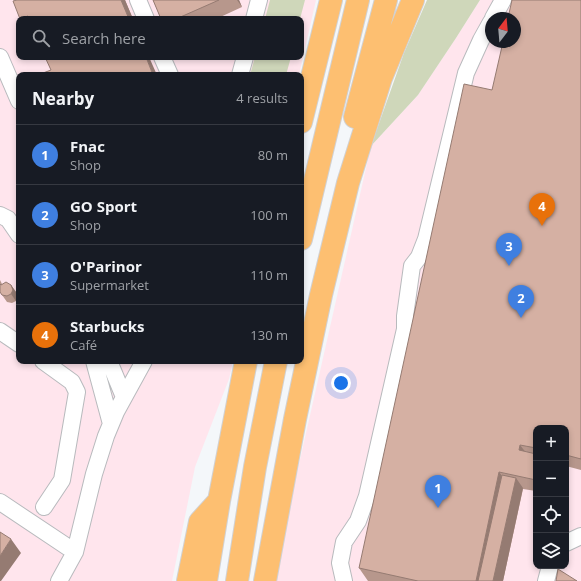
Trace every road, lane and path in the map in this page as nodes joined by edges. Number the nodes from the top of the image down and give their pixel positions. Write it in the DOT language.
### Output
graph roads {
  1 [pos="138,0"];
  2 [pos="259,0"];
  3 [pos="331,0"];
  4 [pos="358,0"];
  5 [pos="386,0"];
  6 [pos="413,0"];
  7 [pos="503,0"];
  8 [pos="496,12"];
  9 [pos="145,16"];
  10 [pos="255,16"];
  11 [pos="485,33"];
  12 [pos="0,57"];
  13 [pos="163,60"];
  14 [pos="244,60"];
  15 [pos="169,72"];
  16 [pos="241,72"];
  17 [pos="16,94"];
  18 [pos="304,110"];
  19 [pos="348,183"];
  20 [pos="7,217"];
  21 [pos="304,226"];
  22 [pos="16,230"];
  23 [pos="0,331"];
  24 [pos="16,342"];
  25 [pos="47,364"];
  26 [pos="95,364"];
  27 [pos="110,364"];
  28 [pos="142,364"];
  29 [pos="245,364"];
  30 [pos="275,364"];
  31 [pos="124,397"];
  32 [pos="111,424"];
  33 [pos="219,501"];
  34 [pos="0,502"];
  35 [pos="44,507"];
  36 [pos="581,536"];
  37 [pos="569,542"];
  38 [pos="75,552"];
  39 [pos="549,569"];
  40 [pos="59,581"];
  41 [pos="188,581"];
  42 [pos="206,581"];
  43 [pos="236,581"];
  44 [pos="265,581"];
  45 [pos="344,581"];
  46 [pos="546,581"];
  1 -- 9 [label="street"];
  2 -- 10 [label="street"];
  3 -- 18 [label="highway"];
  4 -- 21 [label="highway"];
  5 -- 19 [label="highway"];
  6 -- 19 [label="highway"];
  7 -- 8 [label="street"];
  11 -- 45 [label="street"];
  12 -- 17 [label="street"];
  13 -- 15 [label="street"];
  14 -- 16 [label="street"];
  19 -- 44 [label="highway"];
  20 -- 22 [label="street"];
  23 -- 24 [label="street"];
  25 -- 35 [label="street"];
  26 -- 32 [label="street"];
  27 -- 31 [label="street"];
  28 -- 31 [label="street"];
  29 -- 33 [label="highway"];
  30 -- 43 [label="highway"];
  31 -- 32 [label="street"];
  32 -- 38 [label="street"];
  33 -- 41 [label="highway"];
  33 -- 42 [label="highway"];
  34 -- 38 [label="street"];
  36 -- 37 [label="street"];
  38 -- 40 [label="street"];
  39 -- 46 [label="street"];
}
